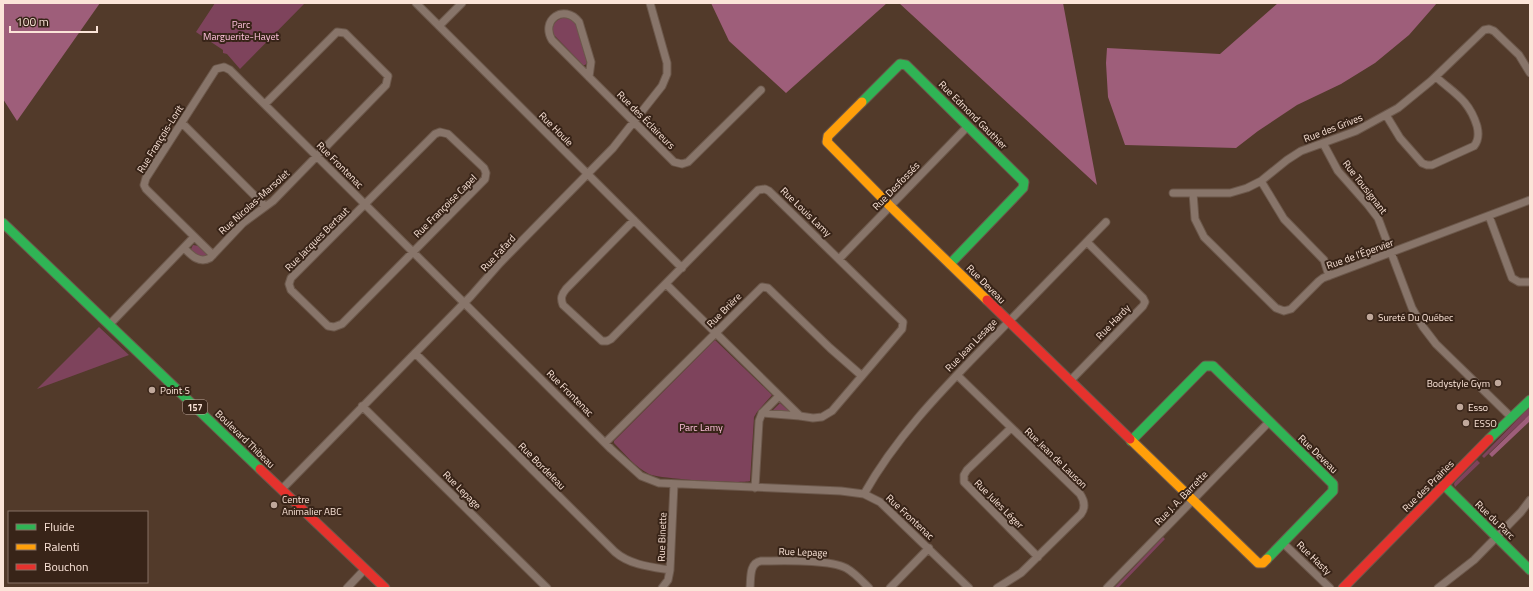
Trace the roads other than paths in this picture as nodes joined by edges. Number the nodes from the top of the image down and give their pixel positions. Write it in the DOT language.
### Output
graph roads {
  1 [pos="416,3"];
  2 [pos="462,3"];
  3 [pos="650,3"];
  4 [pos="439,26"];
  5 [pos="224,67"];
  6 [pos="1530,73"];
  7 [pos="589,77"];
  8 [pos="1436,77"];
  9 [pos="761,90"];
  10 [pos="265,104"];
  11 [pos="1386,116"];
  12 [pos="633,122"];
  13 [pos="182,123"];
  14 [pos="968,126"];
  15 [pos="827,140"];
  16 [pos="1323,143"];
  17 [pos="317,156"];
  18 [pos="587,174"];
  19 [pos="1261,181"];
  20 [pos="1173,193"];
  21 [pos="1193,193"];
  22 [pos="1530,200"];
  23 [pos="365,204"];
  24 [pos="266,206"];
  25 [pos="890,206"];
  26 [pos="1489,216"];
  27 [pos="634,220"];
  28 [pos="1106,222"];
  29 [pos="3,224"];
  30 [pos="194,237"];
  31 [pos="1086,242"];
  32 [pos="184,248"];
  33 [pos="413,252"];
  34 [pos="1391,254"];
  35 [pos="213,255"];
  36 [pos="839,259"];
  37 [pos="950,264"];
  38 [pos="682,268"];
  39 [pos="1329,276"];
  40 [pos="1530,282"];
  41 [pos="666,284"];
  42 [pos="465,302"];
  43 [pos="1008,322"];
  44 [pos="109,325"];
  45 [pos="716,332"];
  46 [pos="414,353"];
  47 [pos="957,375"];
  48 [pos="862,376"];
  49 [pos="1070,381"];
  50 [pos="779,396"];
  51 [pos="1530,400"];
  52 [pos="362,406"];
  53 [pos="762,413"];
  54 [pos="800,416"];
  55 [pos="1511,417"];
  56 [pos="1269,422"];
  57 [pos="1010,428"];
  58 [pos="1131,441"];
  59 [pos="605,442"];
  60 [pos="674,484"];
  61 [pos="1444,485"];
  62 [pos="755,488"];
  63 [pos="282,489"];
  64 [pos="864,494"];
  65 [pos="1530,500"];
  66 [pos="1192,501"];
  67 [pos="1497,537"];
  68 [pos="1283,542"];
  69 [pos="929,548"];
  70 [pos="1038,557"];
  71 [pos="365,569"];
  72 [pos="670,570"];
  73 [pos="1530,570"];
  74 [pos="347,588"];
  75 [pos="385,588"];
  76 [pos="547,588"];
  77 [pos="662,588"];
  78 [pos="750,588"];
  79 [pos="869,588"];
  80 [pos="890,588"];
  81 [pos="969,588"];
  82 [pos="997,588"];
  83 [pos="1107,588"];
  84 [pos="1330,588"];
  85 [pos="1343,588"];
  86 [pos="1438,588"];
  1 -- 4 [label="street, Rue Houle"];
  2 -- 4 [label="street"];
  3 -- 12 [label="street, Rue Fafard"];
  4 -- 18 [label="street, Rue Houle"];
  5 -- 10 [label="street, Rue Frontenac"];
  5 -- 13 [label="street, Rue François-Lorit"];
  6 -- 8 [label="street, Rue des Grives"];
  7 -- 7 [label="street, Rue des Éclaireurs"];
  7 -- 12 [label="street, Rue des Éclaireurs"];
  8 -- 11 [label="street, Rue des Grives"];
  8 -- 11 [label="street"];
  9 -- 12 [label="street, Rue des Éclaireurs"];
  10 -- 17 [label="street, Rue Frontenac"];
  10 -- 17 [label="street, Rue Nicolas-Marsolet"];
  11 -- 16 [label="street, Rue des Grives"];
  12 -- 18 [label="street, Rue Fafard"];
  13 -- 24 [label="street"];
  13 -- 30 [label="street, Rue François-Lorit"];
  14 -- 15 [label="street, Rue Edmond Gauthier"];
  14 -- 25 [label="street, Rue Desfossés"];
  14 -- 37 [label="street, Rue Edmond Gauthier"];
  15 -- 25 [label="street, Rue Deveau"];
  16 -- 19 [label="street, Rue des Grives"];
  16 -- 34 [label="street, Rue Tousignant"];
  17 -- 23 [label="street, Rue Frontenac"];
  17 -- 24 [label="street, Rue Nicolas-Marsolet"];
  18 -- 27 [label="street, Rue Houle"];
  18 -- 42 [label="street, Rue Fafard"];
  19 -- 21 [label="street, Rue des Grives"];
  19 -- 39 [label="street"];
  20 -- 21 [label="street, Rue des Grives"];
  21 -- 39 [label="street, Rue de l'Épervier"];
  22 -- 26 [label="street, Rue de l'Épervier"];
  23 -- 33 [label="street, Rue Frontenac"];
  23 -- 33 [label="street, Rue Françoise Capel"];
  23 -- 33 [label="street, Rue Jacques Bertaut"];
  24 -- 35 [label="street, Rue Nicolas-Marsolet"];
  25 -- 36 [label="street, Rue Desfossés"];
  25 -- 37 [label="street, Rue Deveau"];
  26 -- 34 [label="street, Rue de l'Épervier"];
  26 -- 40 [label="street"];
  27 -- 38 [label="street, Rue Houle"];
  27 -- 41 [label="street, Rue Louis Lamy"];
  28 -- 31 [label="street, Rue Jean Lesage"];
  29 -- 44 [label="street, Boulevard Thibeau / 157"];
  30 -- 32 [label="street"];
  30 -- 35 [label="street, Rue François-Lorit"];
  31 -- 43 [label="street, Rue Jean Lesage"];
  31 -- 49 [label="street, Rue Hardy"];
  32 -- 35 [label="street"];
  32 -- 44 [label="street"];
  33 -- 42 [label="street, Rue Frontenac"];
  34 -- 39 [label="street, Rue de l'Épervier"];
  34 -- 55 [label="street, Rue Tousignant"];
  36 -- 38 [label="street, Rue Louis Lamy"];
  36 -- 48 [label="street, Rue Louis Lamy"];
  37 -- 43 [label="street, Rue Deveau"];
  38 -- 41 [label="street, Rue Louis Lamy"];
  41 -- 45 [label="street"];
  42 -- 46 [label="street, Rue Fafard"];
  42 -- 59 [label="street, Rue Frontenac"];
  43 -- 47 [label="street, Rue Jean Lesage"];
  43 -- 49 [label="street, Rue Deveau"];
  44 -- 63 [label="street, Boulevard Thibeau / 157"];
  45 -- 48 [label="street, Rue Brière"];
  45 -- 50 [label="street"];
  45 -- 59 [label="street, Rue Brière"];
  46 -- 52 [label="street, Rue Fafard"];
  46 -- 72 [label="street, Rue Bordeleau"];
  47 -- 57 [label="street, Rue Jean de Lauson"];
  47 -- 64 [label="street, Rue Jean Lesage"];
  48 -- 54 [label="street, Rue Louis Lamy"];
  49 -- 58 [label="street, Rue Deveau"];
  50 -- 53 [label="street"];
  50 -- 54 [label="street"];
  51 -- 55 [label="street, Rue des Prairies"];
  52 -- 63 [label="street, Rue Fafard"];
  52 -- 76 [label="street, Rue Lepage"];
  53 -- 54 [label="street, Rue Louis Lamy"];
  53 -- 62 [label="street"];
  55 -- 61 [label="street, Rue des Prairies"];
  56 -- 58 [label="street, Rue Deveau"];
  56 -- 66 [label="street, Rue J. A. Barrette"];
  56 -- 68 [label="street, Rue Deveau"];
  57 -- 70 [label="street, Rue Jules Léger"];
  57 -- 70 [label="street, Rue Jean de Lauson"];
  58 -- 66 [label="street, Rue Deveau"];
  59 -- 60 [label="street, Rue Frontenac"];
  60 -- 62 [label="street, Rue Frontenac"];
  60 -- 72 [label="street, Rue Binette"];
  61 -- 67 [label="street, Rue du Parc"];
  61 -- 85 [label="street, Rue des Prairies"];
  62 -- 64 [label="street, Rue Frontenac"];
  63 -- 71 [label="street, Boulevard Thibeau / 157"];
  64 -- 69 [label="street, Rue Frontenac"];
  65 -- 67 [label="street"];
  66 -- 68 [label="street, Rue Deveau"];
  66 -- 83 [label="street, Rue J. A. Barrette"];
  67 -- 73 [label="street, Rue du Parc"];
  67 -- 86 [label="street"];
  68 -- 84 [label="street, Rue Hasty"];
  69 -- 80 [label="street"];
  69 -- 81 [label="street, Rue Frontenac"];
  70 -- 82 [label="street, Rue Jean de Lauson"];
  71 -- 74 [label="street"];
  71 -- 75 [label="street, Boulevard Thibeau / 157"];
  72 -- 77 [label="street, Rue Binette"];
  78 -- 79 [label="street, Rue Lepage"];
}
